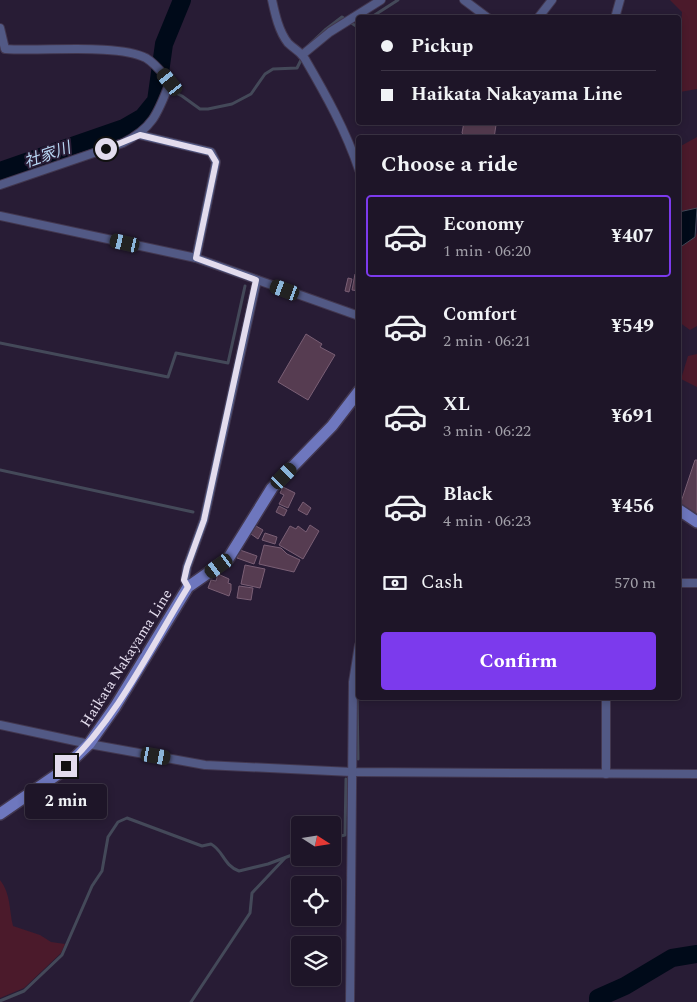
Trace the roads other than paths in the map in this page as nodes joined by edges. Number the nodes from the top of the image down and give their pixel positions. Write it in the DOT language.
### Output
graph roads {
  1 [pos="272,0"];
  2 [pos="381,0"];
  3 [pos="464,0"];
  4 [pos="552,0"];
  5 [pos="620,0"];
  6 [pos="357,15"];
  7 [pos="484,15"];
  8 [pos="540,15"];
  9 [pos="615,15"];
  10 [pos="356,16"];
  11 [pos="0,28"];
  12 [pos="302,55"];
  13 [pos="140,135"];
  14 [pos="356,162"];
  15 [pos="0,185"];
  16 [pos="0,216"];
  17 [pos="196,258"];
  18 [pos="256,280"];
  19 [pos="356,315"];
  20 [pos="356,396"];
  21 [pos="681,511"];
  22 [pos="697,522"];
  23 [pos="681,583"];
  24 [pos="697,583"];
  25 [pos="188,587"];
  26 [pos="356,682"];
  27 [pos="606,700"];
  28 [pos="0,725"];
  29 [pos="89,744"];
  30 [pos="352,772"];
  31 [pos="606,774"];
  32 [pos="697,774"];
  33 [pos="0,814"];
  34 [pos="350,1002"];
  1 -- 12 [label="street"];
  2 -- 6 [label="street"];
  3 -- 7 [label="street"];
  4 -- 8 [label="street"];
  5 -- 9 [label="street"];
  10 -- 12 [label="street"];
  11 -- 13 [label="street"];
  12 -- 14 [label="street"];
  13 -- 15 [label="street"];
  13 -- 17 [label="street"];
  16 -- 17 [label="street"];
  17 -- 18 [label="street"];
  18 -- 19 [label="street"];
  18 -- 25 [label="street"];
  20 -- 25 [label="main road, Haikata Nakayama Line"];
  21 -- 22 [label="main road"];
  23 -- 24 [label="street"];
  25 -- 29 [label="main road, Haikata Nakayama Line"];
  26 -- 30 [label="street"];
  27 -- 31 [label="street"];
  28 -- 29 [label="street"];
  29 -- 30 [label="street"];
  29 -- 33 [label="main road, Haikata Nakayama Line"];
  30 -- 31 [label="street"];
  30 -- 34 [label="street"];
  31 -- 32 [label="street"];
}
